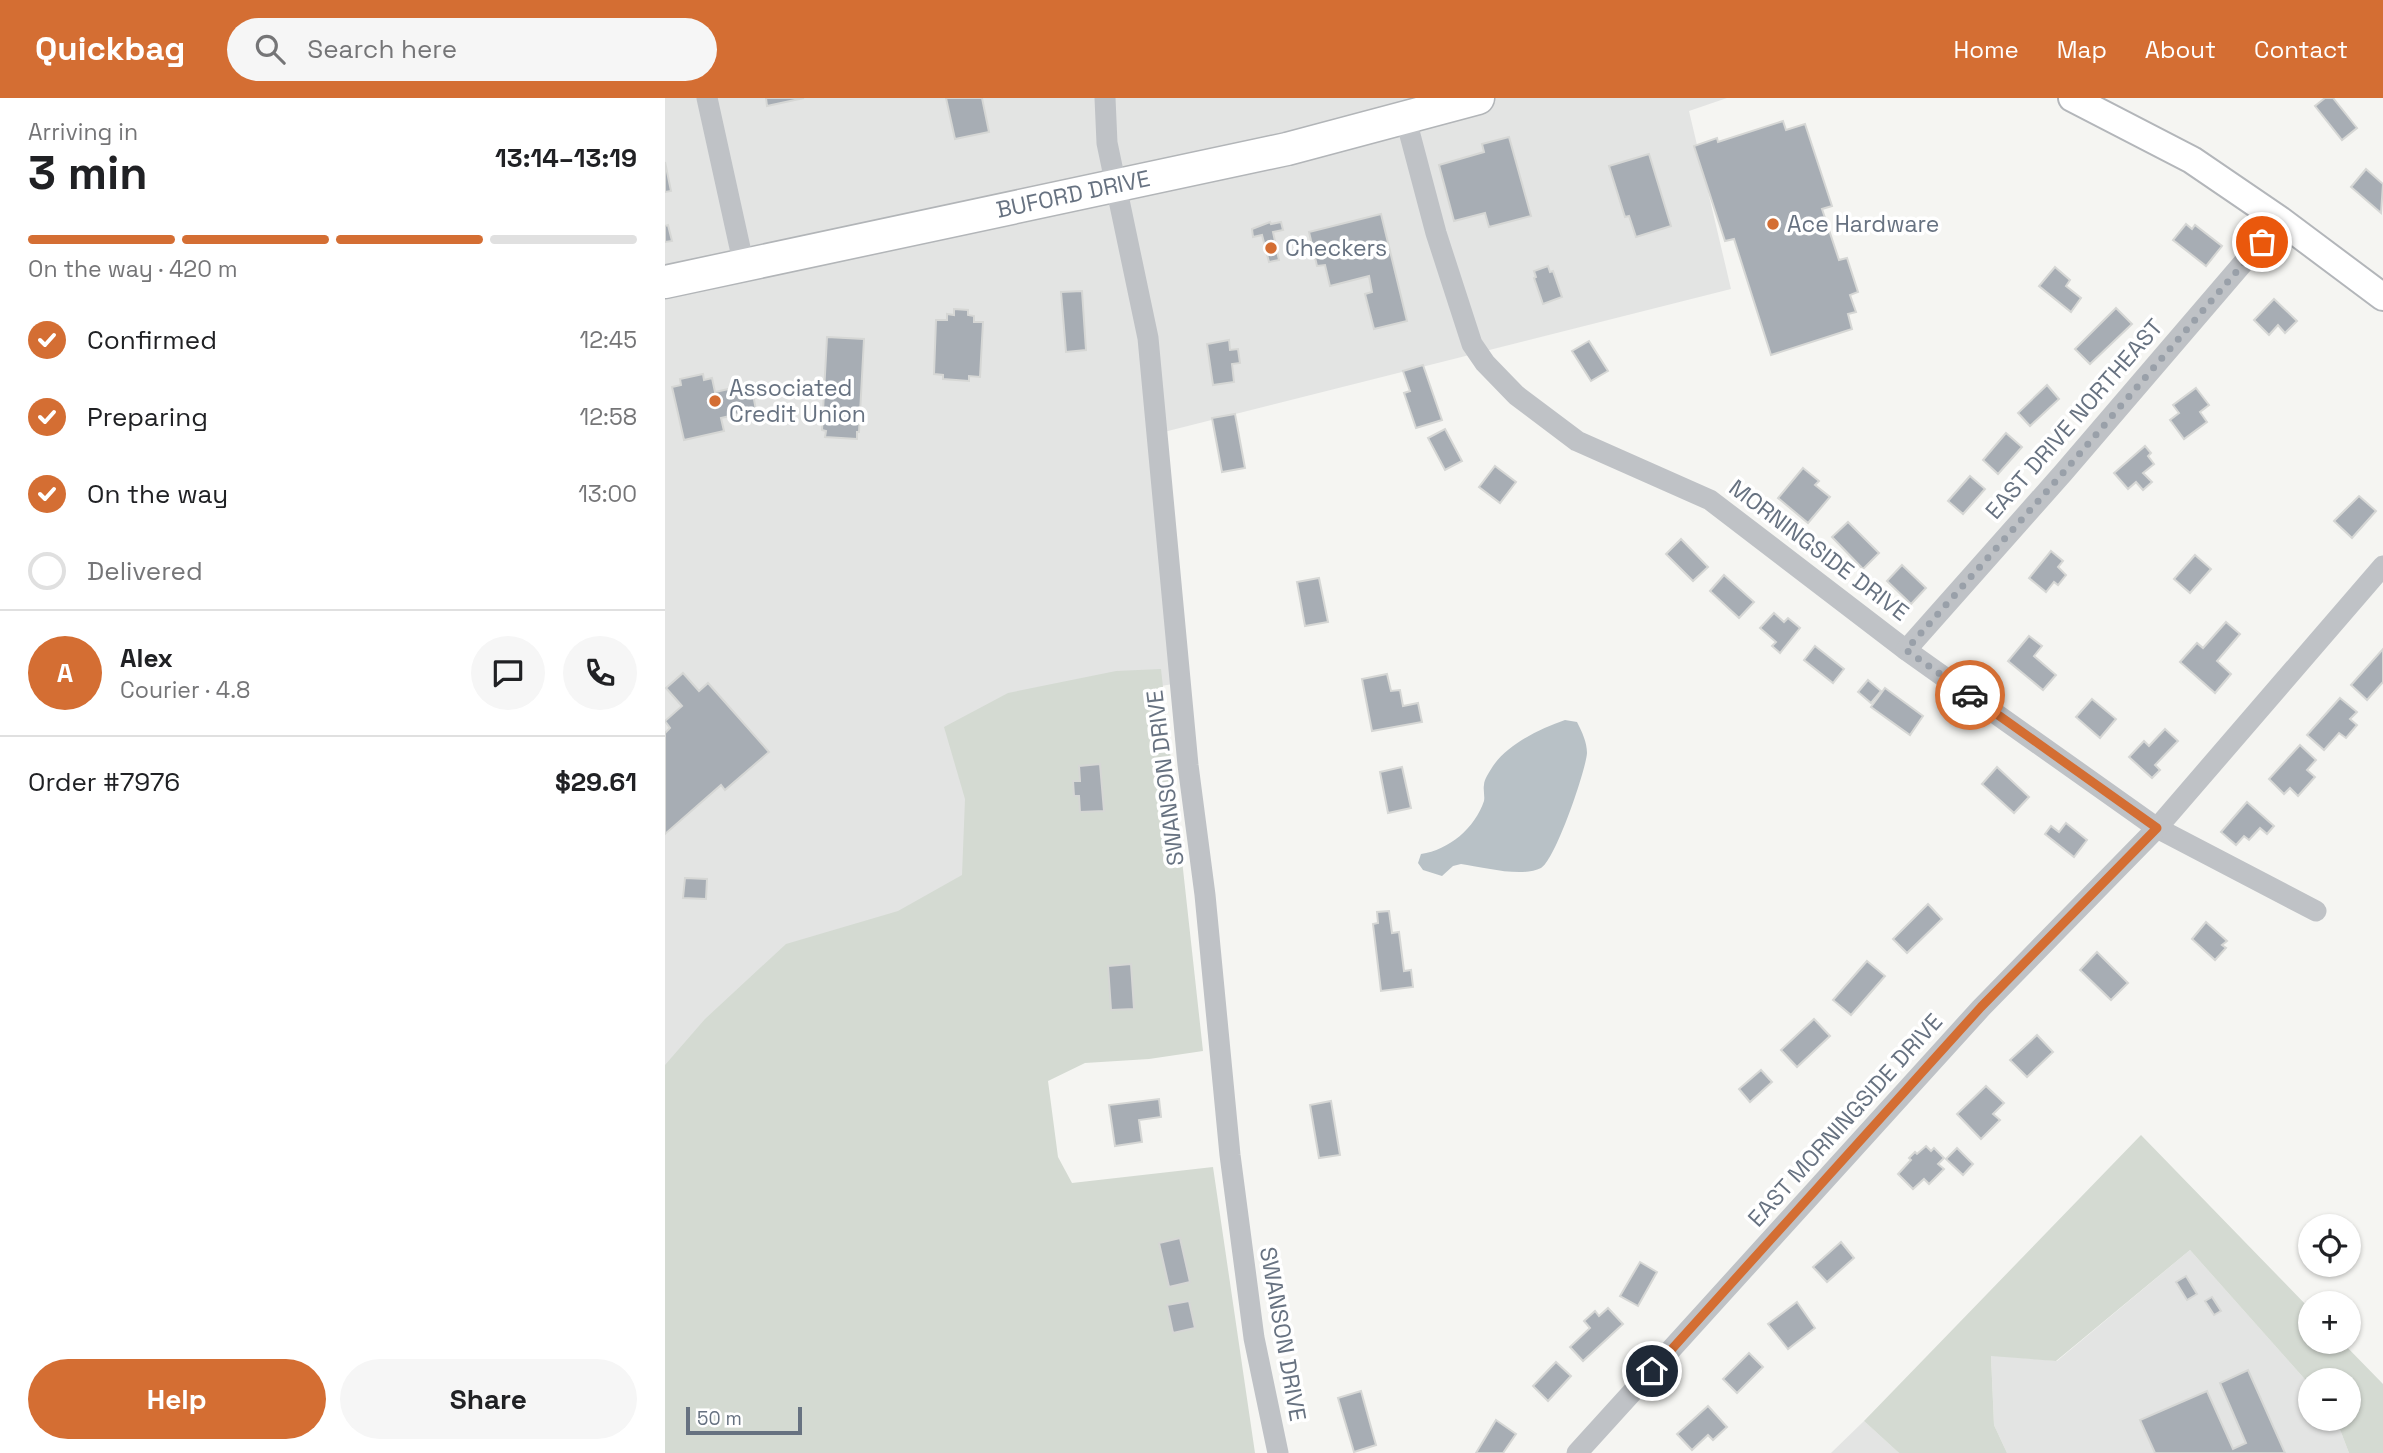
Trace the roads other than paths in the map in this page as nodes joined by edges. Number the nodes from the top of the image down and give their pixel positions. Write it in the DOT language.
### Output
graph roads {
  1 [pos="707,98"];
  2 [pos="1105,98"];
  3 [pos="1478,98"];
  4 [pos="2072,98"];
  5 [pos="1405,116"];
  6 [pos="1116,185"];
  7 [pos="2280,220"];
  8 [pos="744,266"];
  9 [pos="665,282"];
  10 [pos="2383,297"];
  11 [pos="2383,566"];
  12 [pos="1906,650"];
  13 [pos="2157,828"];
  14 [pos="2316,911"];
  15 [pos="1278,1453"];
  16 [pos="1577,1453"];
  1 -- 8 [label="street"];
  2 -- 6 [label="street, SWANSON DRIVE"];
  3 -- 5 [label="highway, BUFORD DRIVE"];
  4 -- 7 [label="main road"];
  5 -- 6 [label="highway, BUFORD DRIVE"];
  5 -- 12 [label="street, MORNINGSIDE DRIVE"];
  6 -- 8 [label="highway, BUFORD DRIVE"];
  6 -- 15 [label="street, SWANSON DRIVE"];
  7 -- 10 [label="main road"];
  7 -- 12 [label="street, EAST DRIVE NORTHEAST"];
  8 -- 9 [label="highway, BUFORD DRIVE"];
  11 -- 13 [label="street, EAST MORNINGSIDE DRIVE"];
  12 -- 13 [label="street, MORNINGSIDE DRIVE"];
  13 -- 14 [label="street, MORNINGSIDE DRIVE"];
  13 -- 16 [label="street, EAST MORNINGSIDE DRIVE"];
}
